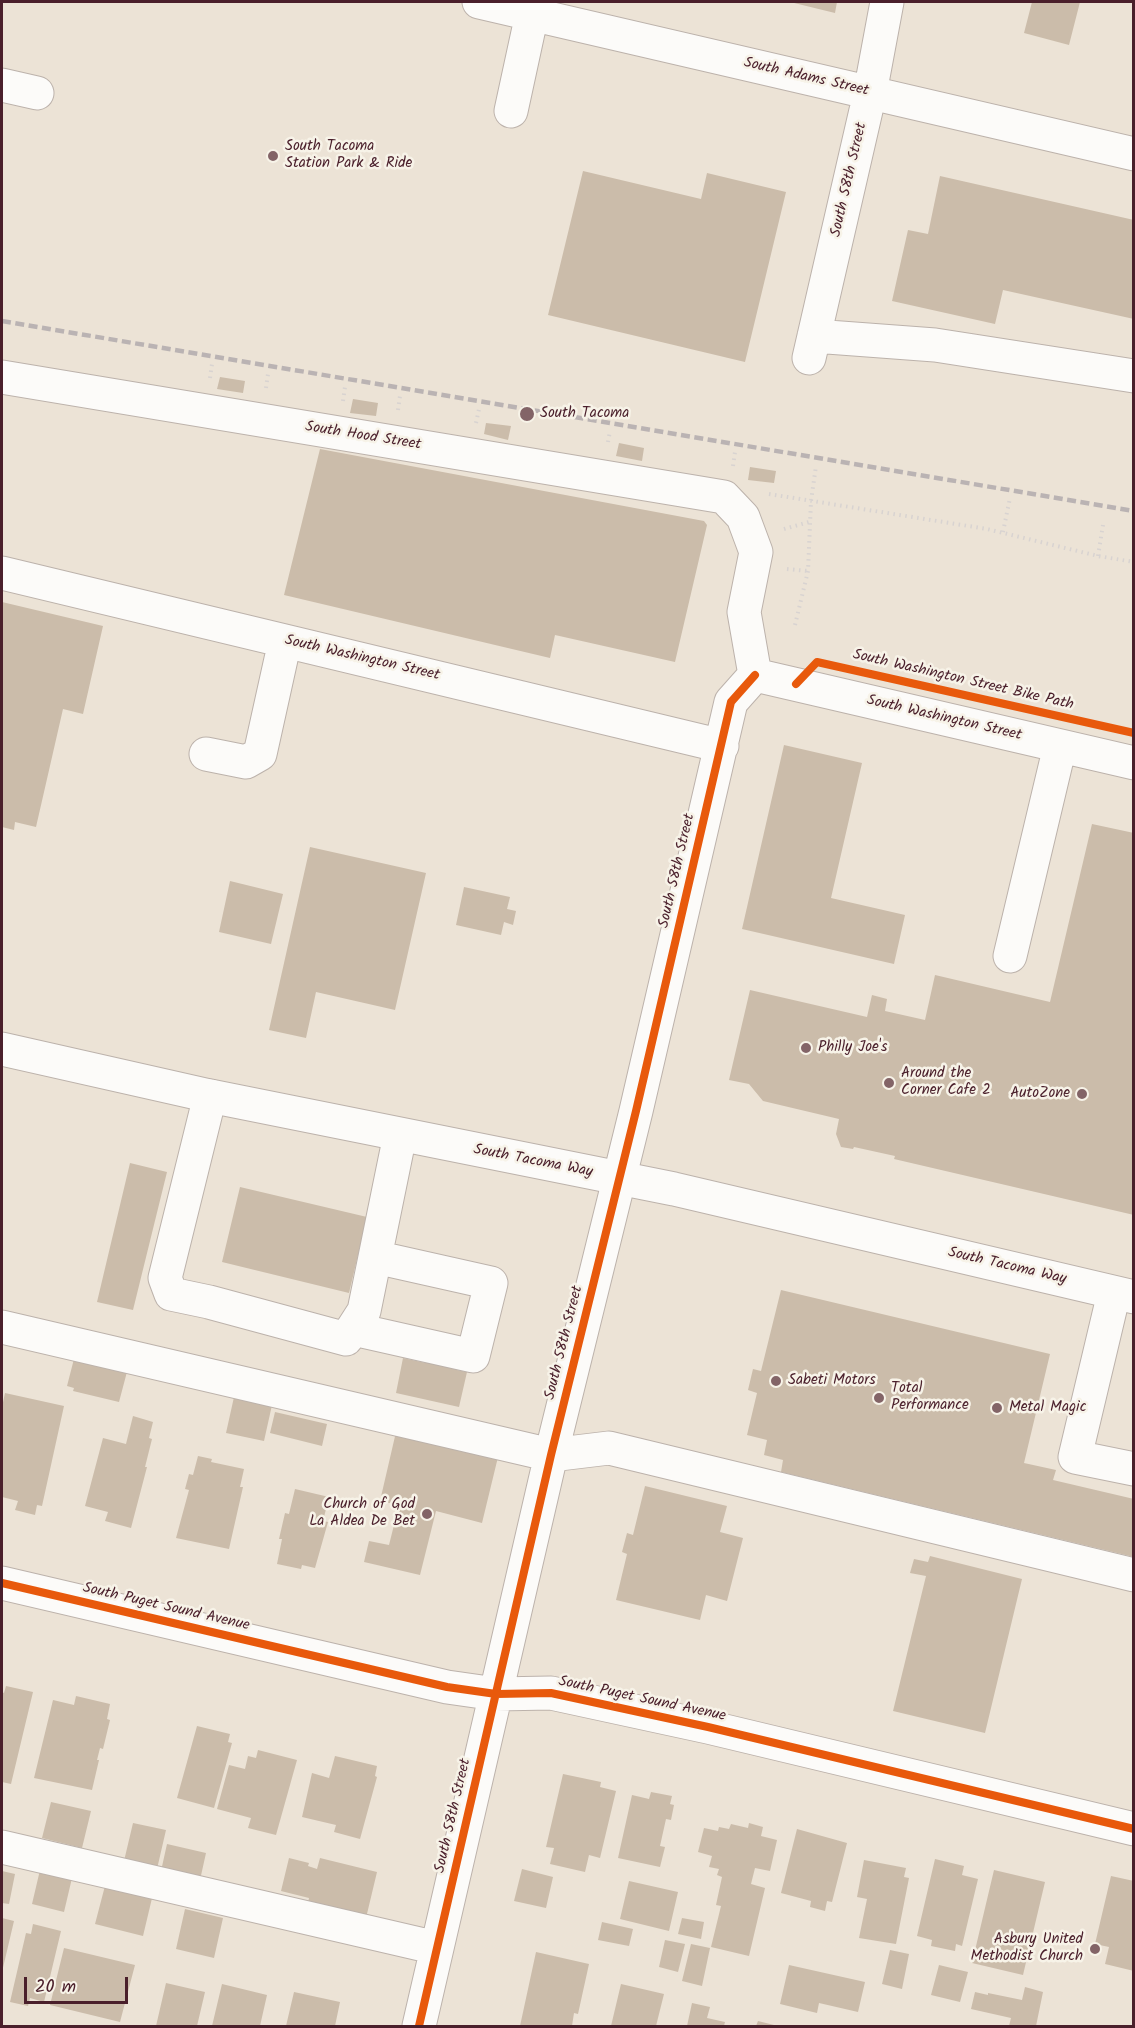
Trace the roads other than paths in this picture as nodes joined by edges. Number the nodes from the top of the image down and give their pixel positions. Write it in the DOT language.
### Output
graph roads {
  1 [pos="479,2"];
  2 [pos="887,2"];
  3 [pos="532,14"];
  4 [pos="2,85"];
  5 [pos="37,93"];
  6 [pos="870,93"];
  7 [pos="510,111"];
  8 [pos="1134,154"];
  9 [pos="1134,376"];
  10 [pos="2,377"];
  11 [pos="2,573"];
  12 [pos="285,641"];
  13 [pos="755,675"];
  14 [pos="722,746"];
  15 [pos="1060,746"];
  16 [pos="206,754"];
  17 [pos="1134,763"];
  18 [pos="1010,956"];
  19 [pos="2,1049"];
  20 [pos="210,1096"];
  21 [pos="400,1135"];
  22 [pos="619,1179"];
  23 [pos="375,1257"];
  24 [pos="1124,1295"];
  25 [pos="2,1327"];
  26 [pos="353,1329"];
  27 [pos="551,1455"];
  28 [pos="1134,1469"];
  29 [pos="1134,1575"];
  30 [pos="2,1583"];
  31 [pos="496,1694"];
  32 [pos="1134,1829"];
  33 [pos="2,1847"];
  34 [pos="437,1948"];
  35 [pos="419,2026"];
  1 -- 3 [label="street, South Adams Street"];
  2 -- 6 [label="street, South 58th Street"];
  3 -- 6 [label="street, South Adams Street"];
  3 -- 7 [label="street"];
  4 -- 5 [label="street"];
  6 -- 8 [label="street, South Adams Street"];
  6 -- 9 [label="street, South 58th Street"];
  10 -- 13 [label="street, South Hood Street"];
  11 -- 12 [label="street, South Washington Street"];
  12 -- 14 [label="street, South Washington Street"];
  12 -- 16 [label="street"];
  13 -- 14 [label="street, South 58th Street"];
  13 -- 15 [label="street, South Washington Street"];
  14 -- 22 [label="street, South 58th Street"];
  15 -- 17 [label="street, South Washington Street"];
  15 -- 18 [label="street"];
  19 -- 20 [label="street, South Tacoma Way"];
  20 -- 21 [label="street, South Tacoma Way"];
  20 -- 26 [label="street"];
  21 -- 22 [label="street, South Tacoma Way"];
  21 -- 23 [label="street"];
  22 -- 24 [label="street, South Tacoma Way"];
  22 -- 27 [label="street, South 58th Street"];
  23 -- 26 [label="street"];
  23 -- 26 [label="street"];
  24 -- 28 [label="street"];
  25 -- 27 [label="street"];
  27 -- 29 [label="street"];
  27 -- 31 [label="street, South 58th Street"];
  30 -- 31 [label="street, South Puget Sound Avenue"];
  31 -- 32 [label="street, South Puget Sound Avenue"];
  31 -- 34 [label="street, South 58th Street"];
  33 -- 34 [label="street"];
  34 -- 35 [label="street, South 58th Street"];
}
